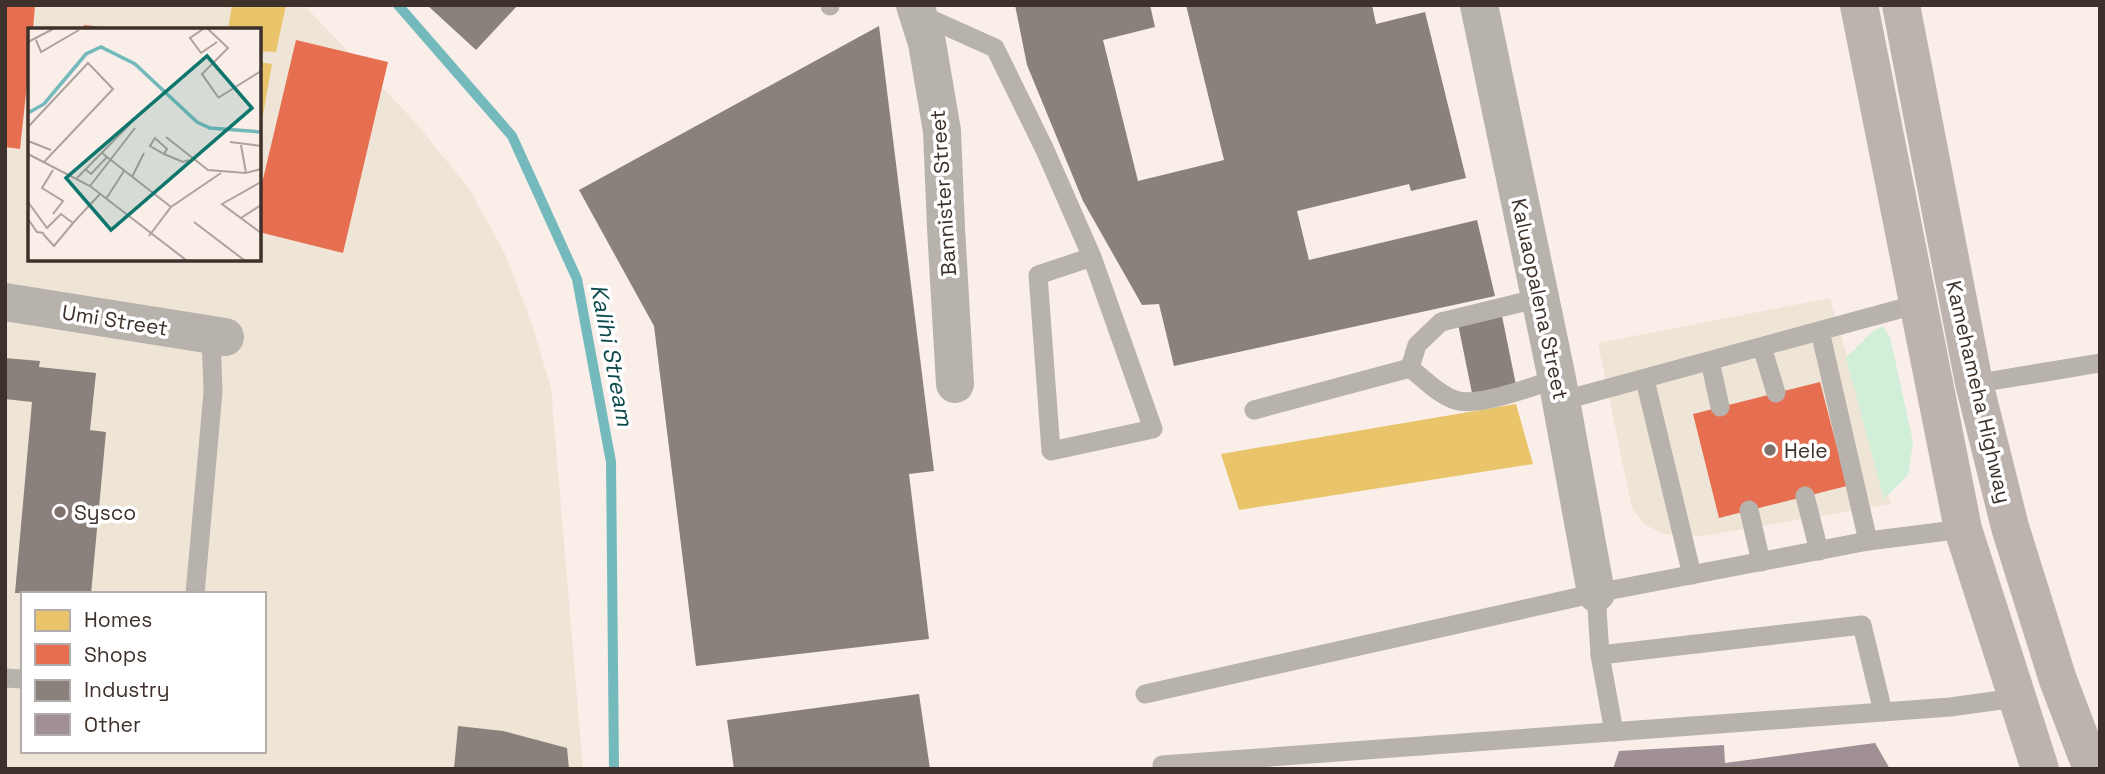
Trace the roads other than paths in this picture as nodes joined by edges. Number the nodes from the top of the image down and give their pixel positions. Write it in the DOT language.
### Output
graph roads {
  1 [pos="1479,5"];
  2 [pos="1859,5"];
  3 [pos="1900,5"];
  4 [pos="917,9"];
  5 [pos="1092,257"];
  6 [pos="1540,298"];
  7 [pos="5,302"];
  8 [pos="1918,304"];
  9 [pos="1820,331"];
  10 [pos="218,336"];
  11 [pos="1762,347"];
  12 [pos="1710,361"];
  13 [pos="2100,363"];
  14 [pos="1410,368"];
  15 [pos="1645,380"];
  16 [pos="1974,383"];
  17 [pos="955,384"];
  18 [pos="1559,390"];
  19 [pos="1935,391"];
  20 [pos="1776,393"];
  21 [pos="1720,407"];
  22 [pos="1254,410"];
  23 [pos="1805,496"];
  24 [pos="1749,510"];
  25 [pos="1963,529"];
  26 [pos="1868,541"];
  27 [pos="1819,551"];
  28 [pos="1761,562"];
  29 [pos="1692,575"];
  30 [pos="195,592"];
  31 [pos="1596,593"];
  32 [pos="1600,655"];
  33 [pos="1145,694"];
  34 [pos="2016,698"];
  35 [pos="1883,712"];
  36 [pos="1614,732"];
  37 [pos="1162,765"];
  38 [pos="2040,769"];
  39 [pos="2092,769"];
  1 -- 6 [label="street, Kaluaopalena Street"];
  2 -- 8 [label="main road, Kamehameha Highway"];
  3 -- 16 [label="main road, Kamehameha Highway"];
  4 -- 5 [label="lane"];
  4 -- 17 [label="street, Bannister Street"];
  5 -- 5 [label="lane"];
  6 -- 14 [label="lane"];
  6 -- 18 [label="street, Kaluaopalena Street"];
  7 -- 10 [label="street, Umi Street"];
  8 -- 9 [label="lane"];
  8 -- 19 [label="main road, Kamehameha Highway"];
  9 -- 11 [label="lane"];
  9 -- 26 [label="lane"];
  10 -- 30 [label="lane"];
  11 -- 12 [label="lane"];
  11 -- 20 [label="lane"];
  12 -- 15 [label="lane"];
  12 -- 21 [label="lane"];
  13 -- 16 [label="lane"];
  14 -- 18 [label="lane"];
  14 -- 22 [label="lane"];
  15 -- 18 [label="lane"];
  15 -- 29 [label="lane"];
  16 -- 19 [label="lane"];
  16 -- 39 [label="main road, Kamehameha Highway"];
  18 -- 31 [label="street, Kaluaopalena Street"];
  19 -- 25 [label="main road, Kamehameha Highway"];
  23 -- 27 [label="lane"];
  24 -- 28 [label="lane"];
  25 -- 26 [label="lane"];
  25 -- 34 [label="main road, Kamehameha Highway"];
  26 -- 27 [label="lane"];
  27 -- 28 [label="lane"];
  28 -- 29 [label="lane"];
  29 -- 31 [label="lane"];
  31 -- 32 [label="lane"];
  31 -- 33 [label="lane"];
  32 -- 35 [label="lane"];
  32 -- 36 [label="lane"];
  34 -- 35 [label="lane"];
  34 -- 38 [label="main road, Kamehameha Highway"];
  35 -- 36 [label="lane"];
  36 -- 37 [label="lane"];
}
